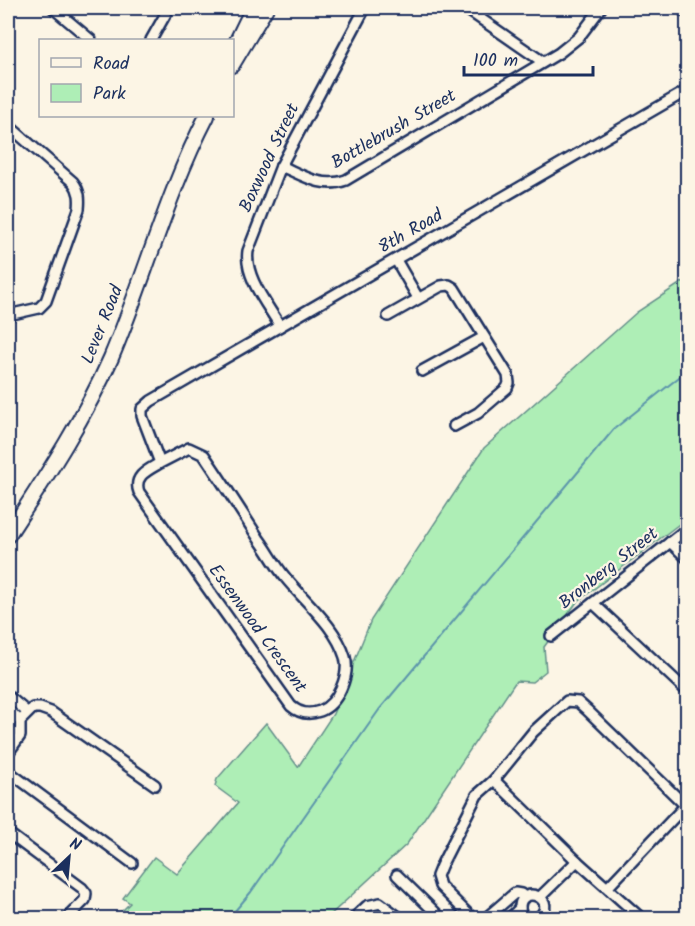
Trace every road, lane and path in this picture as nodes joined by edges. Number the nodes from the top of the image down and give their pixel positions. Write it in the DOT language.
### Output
graph roads {
  1 [pos="53,8"];
  2 [pos="168,8"];
  3 [pos="253,8"];
  4 [pos="266,8"];
  5 [pos="365,8"];
  6 [pos="465,8"];
  7 [pos="601,8"];
  8 [pos="683,8"];
  9 [pos="687,11"];
  10 [pos="90,39"];
  11 [pos="151,39"];
  12 [pos="234,46"];
  13 [pos="234,62"];
  14 [pos="543,62"];
  15 [pos="687,90"];
  16 [pos="201,117"];
  17 [pos="206,117"];
  18 [pos="8,125"];
  19 [pos="281,166"];
  20 [pos="396,260"];
  21 [pos="418,298"];
  22 [pos="8,315"];
  23 [pos="388,316"];
  24 [pos="280,326"];
  25 [pos="484,337"];
  26 [pos="422,371"];
  27 [pos="454,426"];
  28 [pos="160,463"];
  29 [pos="8,519"];
  30 [pos="687,528"];
  31 [pos="8,536"];
  32 [pos="670,542"];
  33 [pos="687,559"];
  34 [pos="593,603"];
  35 [pos="551,636"];
  36 [pos="687,692"];
  37 [pos="8,696"];
  38 [pos="8,709"];
  39 [pos="27,712"];
  40 [pos="20,721"];
  41 [pos="8,753"];
  42 [pos="8,771"];
  43 [pos="494,780"];
  44 [pos="155,785"];
  45 [pos="686,807"];
  46 [pos="8,833"];
  47 [pos="577,861"];
  48 [pos="132,864"];
  49 [pos="398,875"];
  50 [pos="608,887"];
  51 [pos="524,897"];
  52 [pos="540,897"];
  53 [pos="520,908"];
  54 [pos="67,918"];
  55 [pos="354,918"];
  56 [pos="400,918"];
  57 [pos="441,918"];
  58 [pos="472,918"];
  59 [pos="486,918"];
  60 [pos="510,918"];
  61 [pos="527,918"];
  62 [pos="542,918"];
  63 [pos="640,918"];
  1 -- 10 [label="street"];
  2 -- 11 [label="street"];
  3 -- 12 [label="main road"];
  4 -- 13 [label="main road"];
  5 -- 19 [label="street, Boxwood Street"];
  6 -- 14 [label="street"];
  7 -- 14 [label="street, Bottlebrush Street"];
  8 -- 9 [label="main road"];
  14 -- 19 [label="street, Bottlebrush Street"];
  15 -- 20 [label="street, 8th Road"];
  16 -- 29 [label="main road, Lever Road"];
  17 -- 31 [label="main road, Lever Road"];
  18 -- 22 [label="street"];
  19 -- 24 [label="street, Boxwood Street"];
  20 -- 21 [label="street"];
  20 -- 24 [label="street, 8th Road"];
  21 -- 23 [label="street"];
  21 -- 25 [label="street"];
  24 -- 28 [label="street, 8th Road"];
  25 -- 26 [label="street"];
  25 -- 27 [label="street"];
  28 -- 28 [label="street, Essenwood Crescent"];
  30 -- 32 [label="street, Bronberg Street"];
  32 -- 33 [label="street"];
  32 -- 34 [label="street, Bronberg Street"];
  34 -- 35 [label="street, Bronberg Street"];
  34 -- 36 [label="street"];
  37 -- 39 [label="street"];
  38 -- 40 [label="street"];
  39 -- 40 [label="street"];
  39 -- 44 [label="street"];
  40 -- 41 [label="street"];
  42 -- 48 [label="street"];
  43 -- 45 [label="street"];
  43 -- 47 [label="street"];
  43 -- 58 [label="street"];
  45 -- 50 [label="street"];
  46 -- 54 [label="street"];
  47 -- 50 [label="street"];
  47 -- 52 [label="street"];
  49 -- 57 [label="street"];
  50 -- 63 [label="street"];
  51 -- 52 [label="street"];
  51 -- 53 [label="street"];
  51 -- 59 [label="street"];
  52 -- 62 [label="street"];
  53 -- 60 [label="street"];
  53 -- 61 [label="street"];
  55 -- 56 [label="street"];
}
